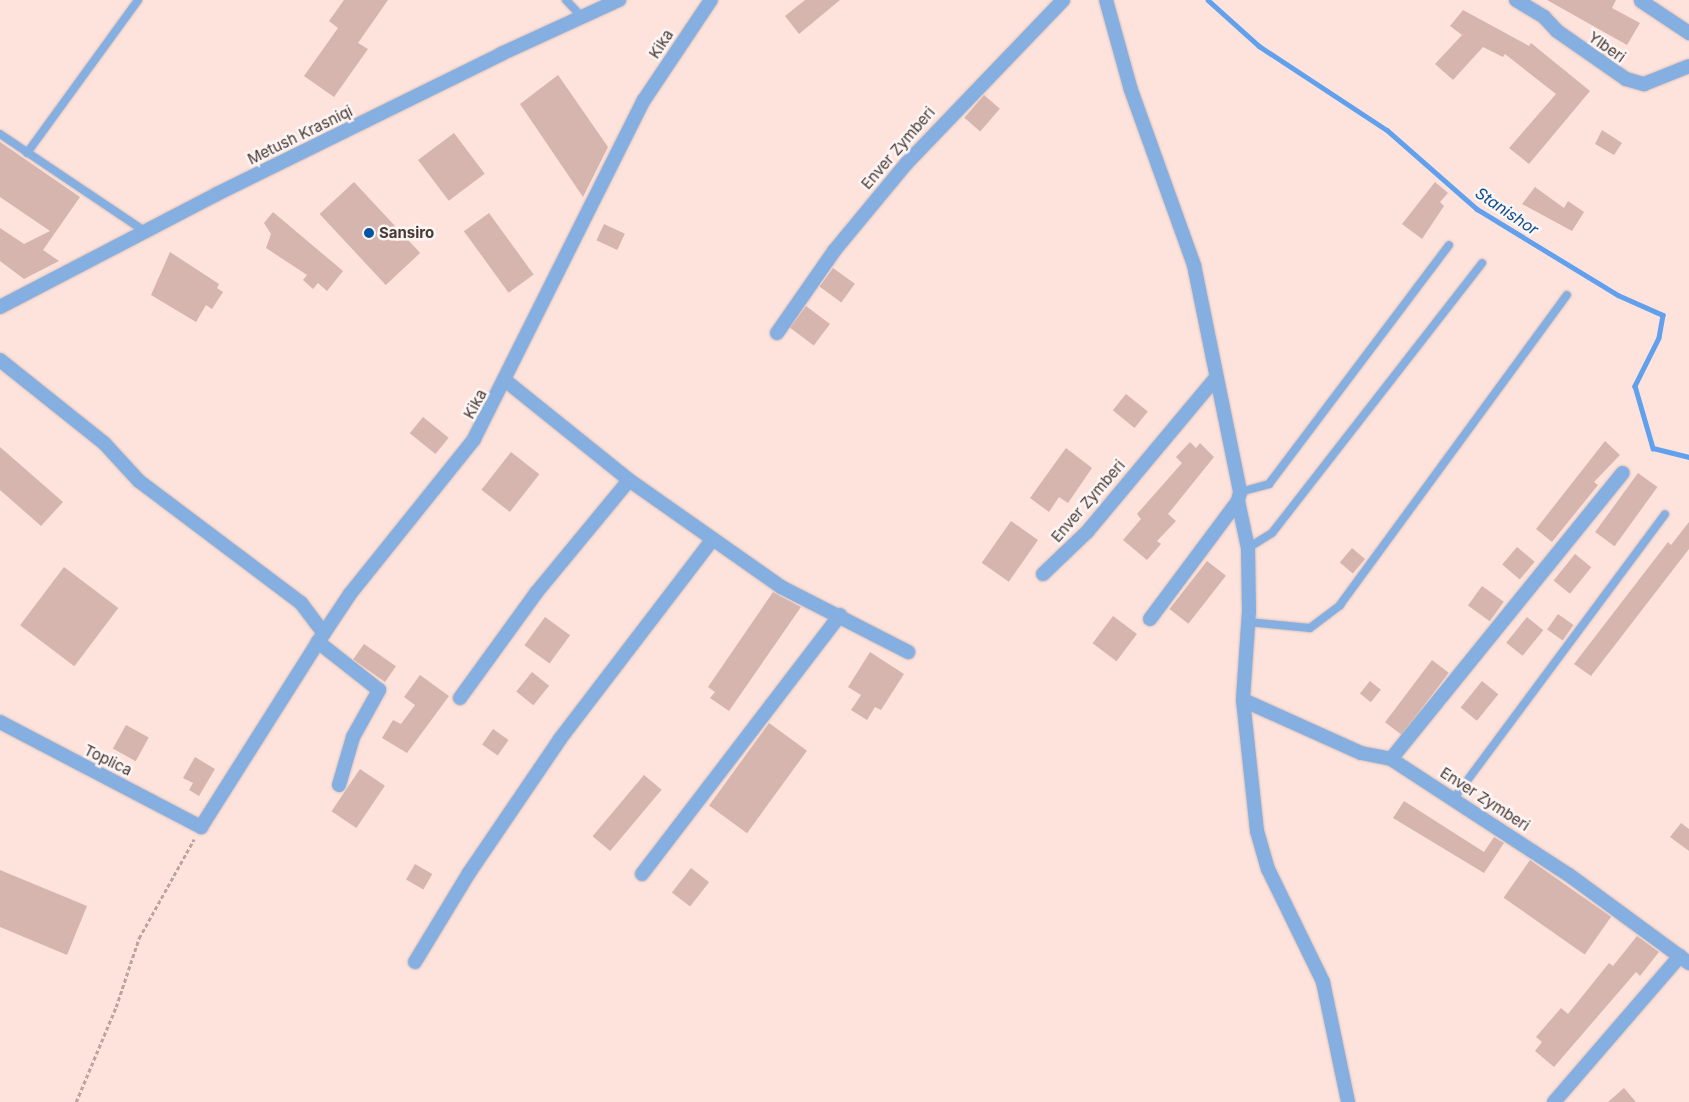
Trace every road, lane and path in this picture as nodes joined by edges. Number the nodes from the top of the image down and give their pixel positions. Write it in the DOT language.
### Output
graph roads {
  1 [pos="138,0"];
  2 [pos="566,0"];
  3 [pos="619,0"];
  4 [pos="712,0"];
  5 [pos="1063,0"];
  6 [pos="1106,0"];
  7 [pos="1516,0"];
  8 [pos="1641,1"];
  9 [pos="582,17"];
  10 [pos="1689,33"];
  11 [pos="1689,66"];
  12 [pos="0,134"];
  13 [pos="27,153"];
  14 [pos="146,232"];
  15 [pos="1449,245"];
  16 [pos="1482,263"];
  17 [pos="1567,295"];
  18 [pos="0,307"];
  19 [pos="777,333"];
  20 [pos="0,360"];
  21 [pos="1214,380"];
  22 [pos="506,381"];
  23 [pos="1623,473"];
  24 [pos="629,480"];
  25 [pos="1239,497"];
  26 [pos="1665,514"];
  27 [pos="712,540"];
  28 [pos="1248,548"];
  29 [pos="1043,574"];
  30 [pos="840,615"];
  31 [pos="1150,619"];
  32 [pos="1248,622"];
  33 [pos="321,637"];
  34 [pos="908,652"];
  35 [pos="460,698"];
  36 [pos="1243,700"];
  37 [pos="0,722"];
  38 [pos="1391,759"];
  39 [pos="339,785"];
  40 [pos="1455,798"];
  41 [pos="201,828"];
  42 [pos="642,874"];
  43 [pos="1685,960"];
  44 [pos="415,962"];
  45 [pos="76,1102"];
  46 [pos="1348,1102"];
  47 [pos="1554,1102"];
  1 -- 13 [label="lane"];
  2 -- 9 [label="lane"];
  3 -- 9 [label="street, Metush Krasniqi"];
  4 -- 22 [label="street, Kika"];
  5 -- 19 [label="street, Enver Zymberi"];
  6 -- 21 [label="street"];
  7 -- 11 [label="street, Ylberi"];
  8 -- 10 [label="street"];
  9 -- 14 [label="street, Metush Krasniqi"];
  12 -- 13 [label="lane"];
  13 -- 14 [label="lane"];
  14 -- 18 [label="street, Metush Krasniqi"];
  15 -- 25 [label="lane"];
  16 -- 28 [label="lane"];
  17 -- 32 [label="lane"];
  20 -- 33 [label="street"];
  21 -- 25 [label="street"];
  21 -- 29 [label="street, Enver Zymberi"];
  22 -- 24 [label="street"];
  22 -- 33 [label="street, Kika"];
  23 -- 38 [label="street"];
  24 -- 27 [label="street"];
  24 -- 35 [label="street"];
  25 -- 28 [label="street"];
  25 -- 31 [label="street"];
  26 -- 40 [label="lane"];
  27 -- 30 [label="street"];
  27 -- 44 [label="street"];
  28 -- 32 [label="street"];
  30 -- 34 [label="street"];
  30 -- 42 [label="street"];
  32 -- 36 [label="street"];
  33 -- 39 [label="street"];
  33 -- 41 [label="street, Kika"];
  36 -- 38 [label="street, Enver Zymberi"];
  36 -- 46 [label="street"];
  37 -- 41 [label="street, Toplica"];
  38 -- 40 [label="street, Enver Zymberi"];
  40 -- 43 [label="street, Enver Zymberi"];
  41 -- 45 [label="path"];
  43 -- 47 [label="street"];
}
